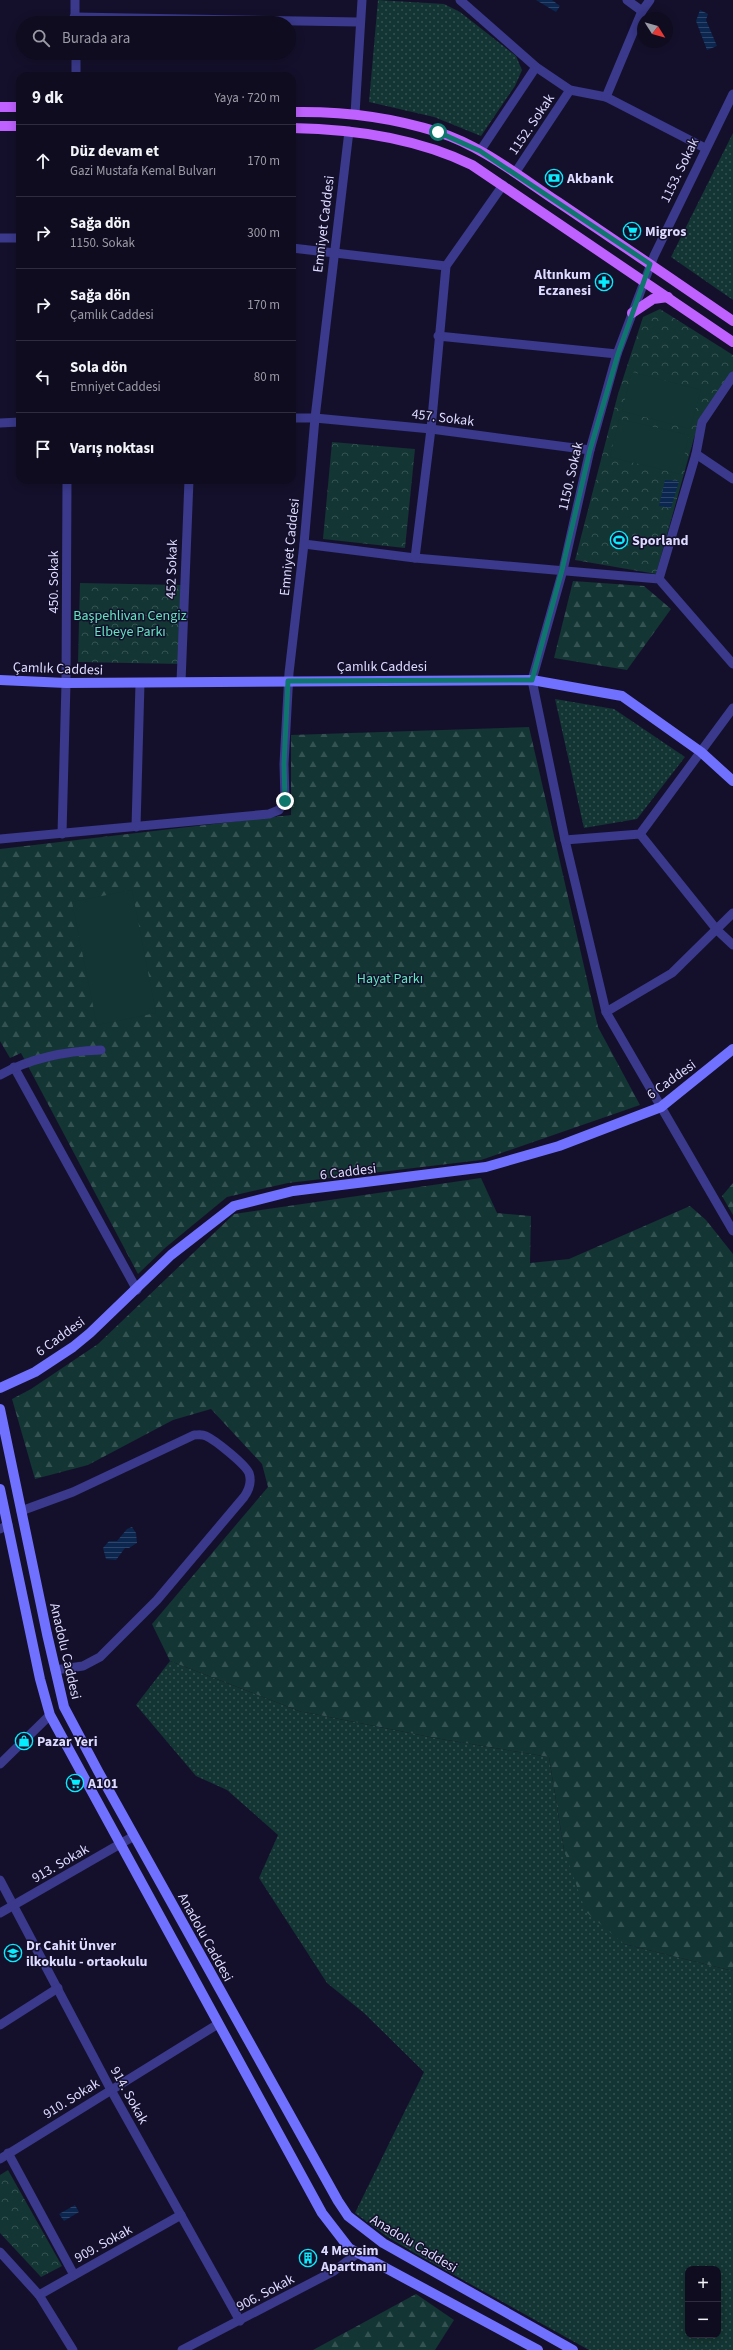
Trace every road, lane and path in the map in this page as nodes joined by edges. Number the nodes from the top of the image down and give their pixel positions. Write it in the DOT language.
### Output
graph roads {
  1 [pos="75,0"];
  2 [pos="362,0"];
  3 [pos="460,0"];
  4 [pos="627,0"];
  5 [pos="650,0"];
  6 [pos="642,11"];
  7 [pos="75,16"];
  8 [pos="296,22"];
  9 [pos="359,22"];
  10 [pos="76,60"];
  11 [pos="536,67"];
  12 [pos="76,72"];
  13 [pos="570,90"];
  14 [pos="733,94"];
  15 [pos="606,97"];
  16 [pos="0,107"];
  17 [pos="16,107"];
  18 [pos="296,112"];
  19 [pos="355,114"];
  20 [pos="0,126"];
  21 [pos="16,126"];
  22 [pos="296,128"];
  23 [pos="349,131"];
  24 [pos="705,148"];
  25 [pos="480,151"];
  26 [pos="514,173"];
  27 [pos="503,185"];
  28 [pos="0,238"];
  29 [pos="16,238"];
  30 [pos="296,248"];
  31 [pos="334,253"];
  32 [pos="650,264"];
  33 [pos="446,266"];
  34 [pos="644,281"];
  35 [pos="668,297"];
  36 [pos="632,313"];
  37 [pos="733,321"];
  38 [pos="438,336"];
  39 [pos="733,342"];
  40 [pos="618,354"];
  41 [pos="733,376"];
  42 [pos="296,418"];
  43 [pos="315,418"];
  44 [pos="16,422"];
  45 [pos="0,423"];
  46 [pos="430,429"];
  47 [pos="590,450"];
  48 [pos="696,454"];
  49 [pos="733,479"];
  50 [pos="67,484"];
  51 [pos="189,484"];
  52 [pos="304,544"];
  53 [pos="415,558"];
  54 [pos="562,570"];
  55 [pos="659,579"];
  56 [pos="733,664"];
  57 [pos="0,680"];
  58 [pos="532,680"];
  59 [pos="288,681"];
  60 [pos="181,682"];
  61 [pos="66,683"];
  62 [pos="140,683"];
  63 [pos="733,708"];
  64 [pos="702,752"];
  65 [pos="733,781"];
  66 [pos="136,827"];
  67 [pos="62,834"];
  68 [pos="640,834"];
  69 [pos="0,839"];
  70 [pos="565,840"];
  71 [pos="733,913"];
  72 [pos="717,930"];
  73 [pos="733,945"];
  74 [pos="606,1012"];
  75 [pos="733,1049"];
  76 [pos="101,1050"];
  77 [pos="14,1067"];
  78 [pos="0,1075"];
  79 [pos="661,1107"];
  80 [pos="733,1231"];
  81 [pos="137,1290"];
  82 [pos="0,1388"];
  83 [pos="0,1409"];
  84 [pos="0,1489"];
  85 [pos="21,1511"];
  86 [pos="4,1527"];
  87 [pos="55,1670"];
  88 [pos="50,1715"];
  89 [pos="0,1764"];
  90 [pos="134,1836"];
  91 [pos="121,1844"];
  92 [pos="0,1880"];
  93 [pos="14,1906"];
  94 [pos="0,1913"];
  95 [pos="58,1988"];
  96 [pos="218,2024"];
  97 [pos="0,2025"];
  98 [pos="111,2090"];
  99 [pos="8,2153"];
  100 [pos="0,2159"];
  101 [pos="181,2215"];
  102 [pos="0,2252"];
  103 [pos="358,2253"];
  104 [pos="74,2275"];
  105 [pos="39,2295"];
  106 [pos="240,2321"];
  107 [pos="73,2350"];
  108 [pos="182,2350"];
  109 [pos="538,2350"];
  110 [pos="573,2350"];
  1 -- 7 [label="street"];
  2 -- 9 [label="street"];
  3 -- 11 [label="street"];
  4 -- 6 [label="street"];
  5 -- 6 [label="street"];
  6 -- 15 [label="street"];
  8 -- 9 [label="street"];
  9 -- 19 [label="street"];
  10 -- 12 [label="street"];
  11 -- 13 [label="street"];
  11 -- 25 [label="street"];
  13 -- 15 [label="street"];
  13 -- 26 [label="street, 1152. Sokak"];
  14 -- 24 [label="street, 1153. Sokak"];
  15 -- 24 [label="street"];
  16 -- 17 [label="main road"];
  18 -- 19 [label="main road"];
  19 -- 25 [label="main road"];
  20 -- 21 [label="main road"];
  22 -- 23 [label="main road"];
  23 -- 27 [label="main road"];
  23 -- 31 [label="street, Emniyet Caddesi"];
  24 -- 32 [label="street, 1153. Sokak"];
  25 -- 26 [label="main road"];
  26 -- 32 [label="main road"];
  27 -- 33 [label="street"];
  27 -- 34 [label="main road"];
  28 -- 29 [label="street"];
  30 -- 31 [label="street"];
  31 -- 33 [label="street"];
  31 -- 43 [label="street, Emniyet Caddesi"];
  32 -- 34 [label="street, 1153. Sokak"];
  32 -- 37 [label="main road"];
  33 -- 38 [label="street"];
  34 -- 35 [label="main road"];
  34 -- 36 [label="street, 1150. Sokak"];
  35 -- 36 [label="main road"];
  35 -- 39 [label="main road"];
  36 -- 40 [label="street, 1150. Sokak"];
  38 -- 40 [label="street"];
  38 -- 46 [label="street"];
  40 -- 47 [label="street, 1150. Sokak"];
  41 -- 48 [label="street"];
  42 -- 43 [label="street, 457. Sokak"];
  43 -- 46 [label="street, 457. Sokak"];
  43 -- 52 [label="street, Emniyet Caddesi"];
  44 -- 45 [label="street"];
  46 -- 47 [label="street, 457. Sokak"];
  46 -- 53 [label="street"];
  47 -- 54 [label="street, 1150. Sokak"];
  48 -- 49 [label="street"];
  48 -- 55 [label="street"];
  50 -- 61 [label="street, 450. Sokak"];
  51 -- 60 [label="street, 452 Sokak"];
  52 -- 53 [label="street"];
  52 -- 59 [label="street, Emniyet Caddesi"];
  53 -- 54 [label="street"];
  54 -- 55 [label="street"];
  54 -- 58 [label="street, 1150. Sokak"];
  55 -- 56 [label="street"];
  57 -- 61 [label="main road, Çamlık Caddesi"];
  58 -- 59 [label="main road, Çamlık Caddesi"];
  58 -- 64 [label="main road, Çamlık Caddesi"];
  58 -- 70 [label="street"];
  59 -- 60 [label="main road, Çamlık Caddesi"];
  59 -- 66 [label="street, Emniyet Caddesi"];
  60 -- 62 [label="main road, Çamlık Caddesi"];
  61 -- 62 [label="main road, Çamlık Caddesi"];
  61 -- 67 [label="street, 450. Sokak"];
  62 -- 66 [label="street"];
  63 -- 64 [label="street"];
  64 -- 65 [label="main road, Çamlık Caddesi"];
  64 -- 68 [label="street"];
  66 -- 67 [label="street"];
  67 -- 69 [label="street"];
  68 -- 70 [label="street"];
  68 -- 72 [label="street"];
  70 -- 74 [label="street"];
  71 -- 72 [label="street"];
  72 -- 73 [label="street"];
  72 -- 74 [label="street"];
  74 -- 79 [label="street"];
  75 -- 79 [label="main road, 6 Caddesi"];
  76 -- 77 [label="street"];
  77 -- 78 [label="street"];
  77 -- 81 [label="street"];
  79 -- 80 [label="street"];
  79 -- 81 [label="main road, 6 Caddesi"];
  81 -- 82 [label="main road, 6 Caddesi"];
  83 -- 85 [label="main road, Anadolu Caddesi"];
  84 -- 86 [label="main road"];
  85 -- 87 [label="main road, Anadolu Caddesi"];
  85 -- 87 [label="street"];
  86 -- 88 [label="main road"];
  87 -- 90 [label="main road, Anadolu Caddesi"];
  88 -- 89 [label="street"];
  88 -- 91 [label="main road"];
  90 -- 91 [label="street, 913. Sokak"];
  90 -- 110 [label="main road, Anadolu Caddesi"];
  91 -- 93 [label="street, 913. Sokak"];
  91 -- 96 [label="main road"];
  92 -- 93 [label="street, 914. Sokak"];
  93 -- 94 [label="street, 913. Sokak"];
  93 -- 95 [label="street, 914. Sokak"];
  95 -- 97 [label="street"];
  95 -- 98 [label="street, 914. Sokak"];
  96 -- 98 [label="street, 910. Sokak"];
  96 -- 103 [label="main road"];
  98 -- 99 [label="street, 910. Sokak"];
  98 -- 101 [label="street, 914. Sokak"];
  99 -- 100 [label="street, 910. Sokak"];
  99 -- 104 [label="street"];
  101 -- 104 [label="street, 909. Sokak"];
  101 -- 106 [label="street, 914. Sokak"];
  102 -- 105 [label="street"];
  103 -- 106 [label="street, 906. Sokak"];
  103 -- 109 [label="main road"];
  104 -- 105 [label="street, 909. Sokak"];
  105 -- 107 [label="street"];
  106 -- 108 [label="street, 906. Sokak"];
}
